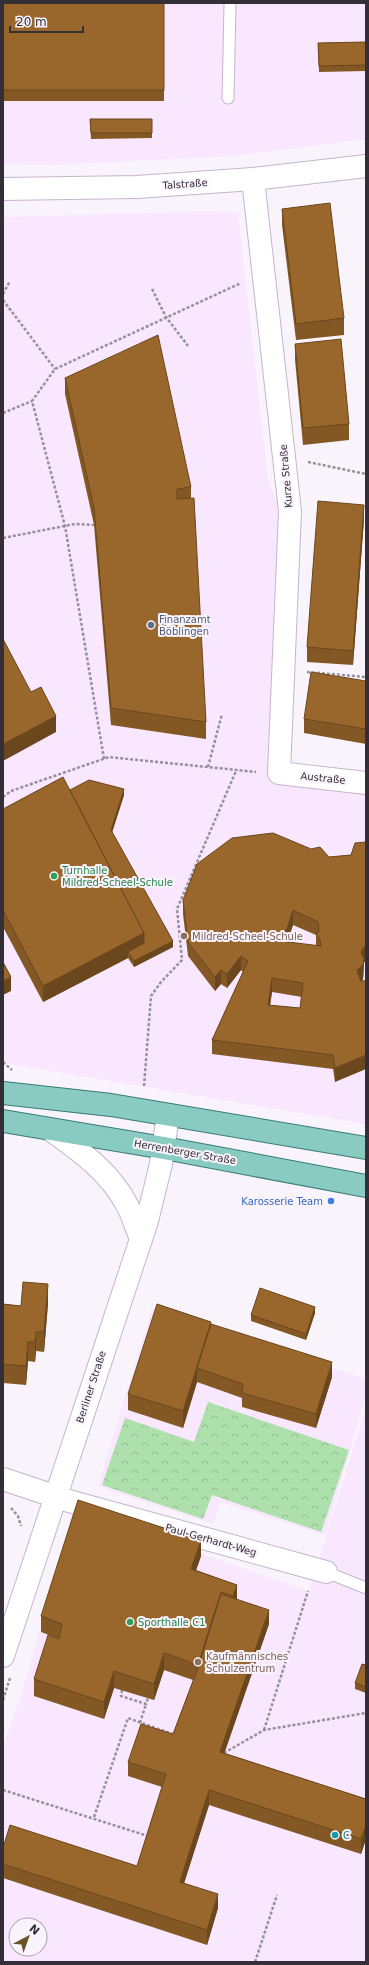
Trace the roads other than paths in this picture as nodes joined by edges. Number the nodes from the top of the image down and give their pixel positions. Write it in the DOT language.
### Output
graph roads {
  1 [pos="230,6"];
  2 [pos="228,98"];
  3 [pos="366,166"];
  4 [pos="253,179"];
  5 [pos="3,189"];
  6 [pos="279,773"];
  7 [pos="366,783"];
  8 [pos="3,1093"];
  9 [pos="168,1115"];
  10 [pos="3,1121"];
  11 [pos="51,1130"];
  12 [pos="164,1148"];
  13 [pos="366,1148"];
  14 [pos="366,1186"];
  15 [pos="141,1239"];
  16 [pos="11,1482"];
  17 [pos="55,1496"];
  18 [pos="320,1571"];
  19 [pos="366,1588"];
  20 [pos="3,1656"];
  1 -- 2 [label="lane"];
  3 -- 4 [label="street, Talstraße"];
  4 -- 5 [label="street, Talstraße"];
  4 -- 6 [label="street, Kurze Straße"];
  6 -- 7 [label="street, Austraße"];
  8 -- 9 [label="main road"];
  9 -- 12 [label="street, Berliner Straße"];
  9 -- 13 [label="main road"];
  10 -- 11 [label="main road, Herrenberger Straße"];
  11 -- 12 [label="main road, Herrenberger Straße"];
  11 -- 15 [label="street"];
  12 -- 14 [label="main road, Herrenberger Straße"];
  12 -- 15 [label="street, Berliner Straße"];
  15 -- 17 [label="street, Berliner Straße"];
  16 -- 17 [label="street, Paul-Gerhardt-Weg"];
  17 -- 18 [label="street, Paul-Gerhardt-Weg"];
  17 -- 20 [label="street, Berliner Straße"];
  18 -- 19 [label="lane, Paul-Gerhardt-Weg"];
}
